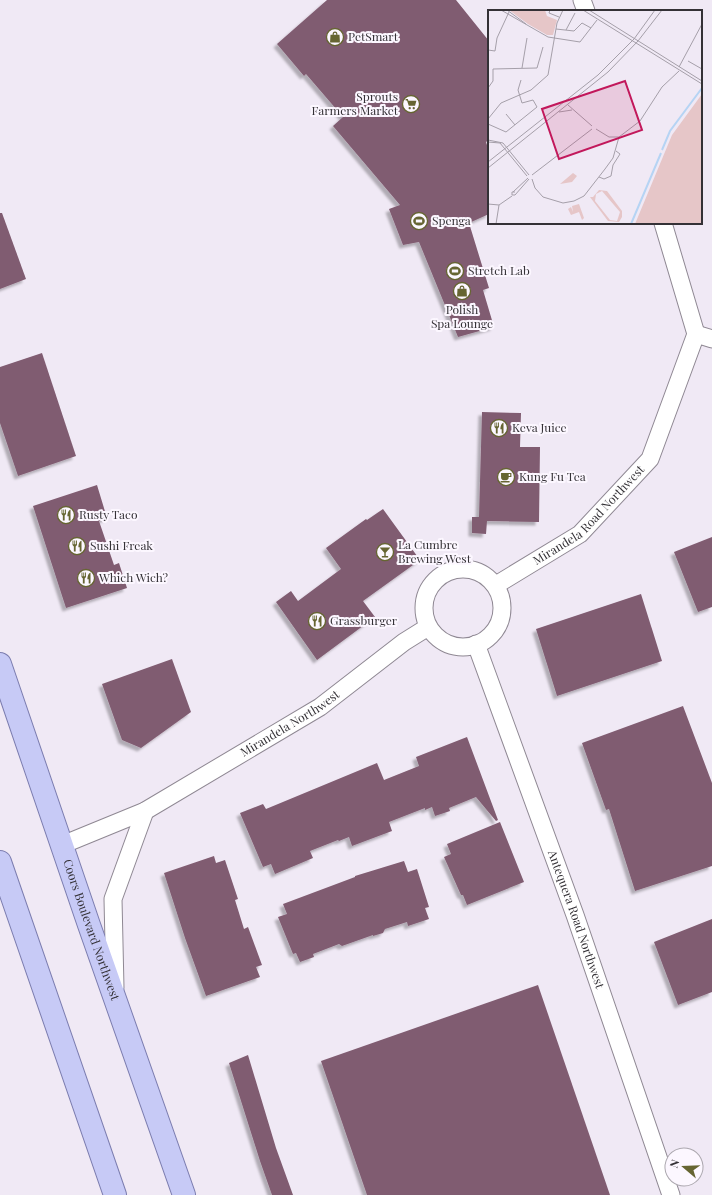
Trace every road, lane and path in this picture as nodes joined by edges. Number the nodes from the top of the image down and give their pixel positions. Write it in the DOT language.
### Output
graph roads {
  1 [pos="582,0"];
  2 [pos="586,10"];
  3 [pos="663,224"];
  4 [pos="704,337"];
  5 [pos="496,585"];
  6 [pos="428,627"];
  7 [pos="476,644"];
  8 [pos="0,664"];
  9 [pos="144,811"];
  10 [pos="62,845"];
  11 [pos="0,862"];
  12 [pos="116,1000"];
  13 [pos="115,1195"];
  14 [pos="184,1195"];
  15 [pos="671,1195"];
  1 -- 2 [label="street"];
  3 -- 4 [label="street, Mirandela Road Northwest"];
  4 -- 5 [label="street, Mirandela Road Northwest"];
  5 -- 6 [label="street"];
  5 -- 7 [label="street"];
  6 -- 7 [label="street"];
  6 -- 9 [label="street, Mirandela Northwest"];
  7 -- 15 [label="street, Antequera Road Northwest"];
  8 -- 10 [label="main road, Coors Boulevard Northwest"];
  9 -- 10 [label="street, Mirandela Northwest"];
  9 -- 12 [label="street"];
  10 -- 12 [label="main road, Coors Boulevard Northwest"];
  11 -- 13 [label="main road"];
  12 -- 14 [label="main road, Coors Boulevard Northwest"];
}
